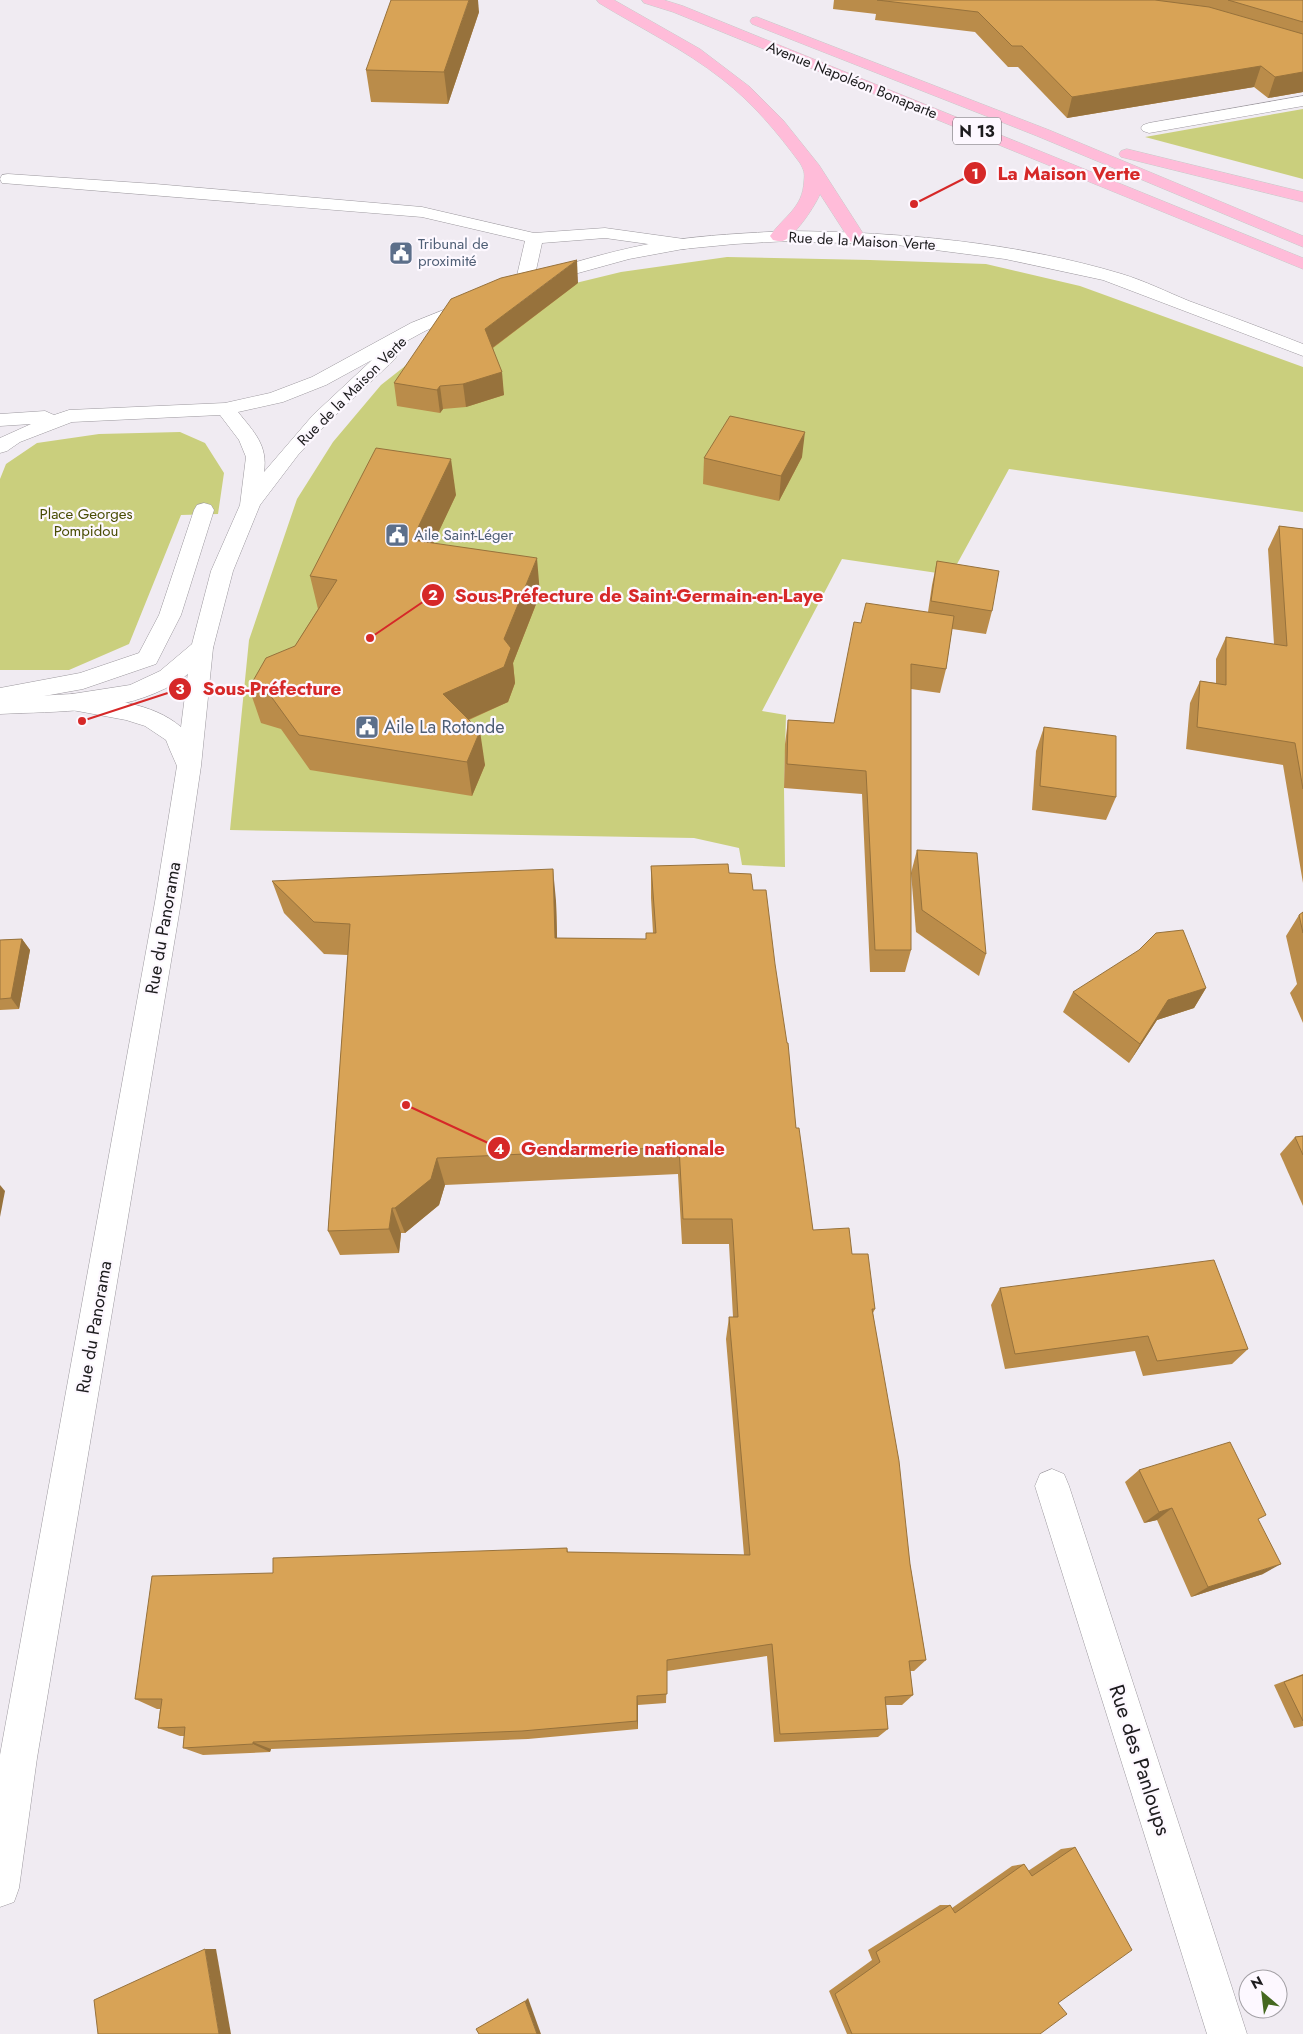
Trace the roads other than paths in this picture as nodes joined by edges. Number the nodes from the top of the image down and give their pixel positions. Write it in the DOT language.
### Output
graph roads {
  1 [pos="604,0"];
  2 [pos="649,0"];
  3 [pos="741,15"];
  4 [pos="1303,101"];
  5 [pos="1149,128"];
  6 [pos="1043,133"];
  7 [pos="813,169"];
  8 [pos="8,179"];
  9 [pos="1303,197"];
  10 [pos="780,236"];
  11 [pos="534,238"];
  12 [pos="857,238"];
  13 [pos="1303,242"];
  14 [pos="684,244"];
  15 [pos="1303,264"];
  16 [pos="524,284"];
  17 [pos="507,290"];
  18 [pos="489,297"];
  19 [pos="418,327"];
  20 [pos="1303,350"];
  21 [pos="225,409"];
  22 [pos="69,416"];
  23 [pos="0,420"];
  24 [pos="0,446"];
  25 [pos="250,505"];
  26 [pos="204,510"];
  27 [pos="202,648"];
  28 [pos="0,696"];
  29 [pos="72,702"];
  30 [pos="0,706"];
  31 [pos="189,766"];
  32 [pos="1052,1486"];
  33 [pos="9,1759"];
  34 [pos="0,1888"];
  35 [pos="1227,2034"];
  1 -- 7 [label="main road"];
  2 -- 15 [label="main road, Avenue Napoléon Bonaparte / N 13"];
  3 -- 6 [label="main road, Avenue Napoléon Bonaparte / N 13"];
  4 -- 5 [label="street"];
  6 -- 9 [label="main road"];
  6 -- 13 [label="main road, Avenue Napoléon Bonaparte / N 13"];
  7 -- 10 [label="main road"];
  7 -- 12 [label="main road"];
  8 -- 11 [label="street"];
  10 -- 12 [label="street, Rue de la Maison Verte"];
  10 -- 14 [label="street, Rue de la Maison Verte"];
  11 -- 14 [label="street"];
  11 -- 16 [label="street"];
  12 -- 20 [label="street, Rue de la Maison Verte"];
  14 -- 16 [label="street, Rue de la Maison Verte"];
  16 -- 17 [label="street, Rue de la Maison Verte"];
  18 -- 19 [label="street, Rue de la Maison Verte"];
  19 -- 21 [label="street, Rue de la Maison Verte"];
  19 -- 25 [label="street, Rue de la Maison Verte"];
  21 -- 22 [label="street"];
  21 -- 25 [label="street"];
  22 -- 23 [label="street"];
  22 -- 24 [label="street"];
  25 -- 27 [label="street"];
  26 -- 28 [label="street"];
  27 -- 29 [label="street"];
  27 -- 31 [label="street, Rue du Panorama"];
  29 -- 30 [label="street"];
  29 -- 31 [label="street"];
  31 -- 33 [label="street, Rue du Panorama"];
  32 -- 35 [label="street, Rue des Panloups"];
  33 -- 34 [label="street, Rue du Panorama"];
}
